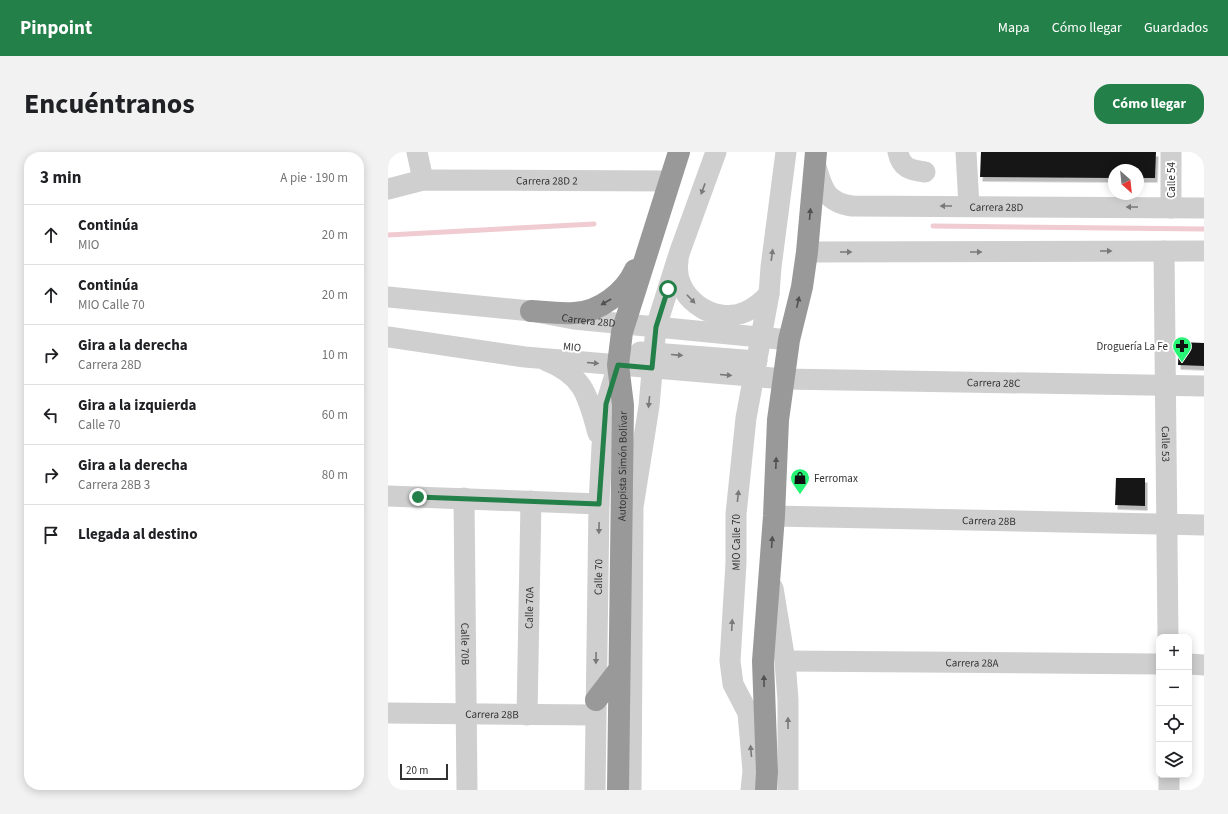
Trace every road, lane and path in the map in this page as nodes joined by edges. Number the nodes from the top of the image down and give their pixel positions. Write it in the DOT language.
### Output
graph roads {
  1 [pos="417,152"];
  2 [pos="679,152"];
  3 [pos="716,152"];
  4 [pos="786,152"];
  5 [pos="898,152"];
  6 [pos="966,152"];
  7 [pos="1171,152"];
  8 [pos="815,157"];
  9 [pos="925,172"];
  10 [pos="423,180"];
  11 [pos="670,181"];
  12 [pos="388,189"];
  13 [pos="969,206"];
  14 [pos="1171,208"];
  15 [pos="1204,208"];
  16 [pos="651,237"];
  17 [pos="680,250"];
  18 [pos="1164,251"];
  19 [pos="1204,251"];
  20 [pos="807,252"];
  21 [pos="769,294"];
  22 [pos="388,297"];
  23 [pos="388,310"];
  24 [pos="531,311"];
  25 [pos="388,325"];
  26 [pos="388,337"];
  27 [pos="762,337"];
  28 [pos="790,340"];
  29 [pos="621,343"];
  30 [pos="654,346"];
  31 [pos="525,357"];
  32 [pos="756,369"];
  33 [pos="784,379"];
  34 [pos="1166,386"];
  35 [pos="1204,386"];
  36 [pos="602,446"];
  37 [pos="388,496"];
  38 [pos="464,498"];
  39 [pos="531,501"];
  40 [pos="599,504"];
  41 [pos="774,516"];
  42 [pos="1167,524"];
  43 [pos="1204,525"];
  44 [pos="770,568"];
  45 [pos="1168,634"];
  46 [pos="785,661"];
  47 [pos="1156,664"];
  48 [pos="1192,664"];
  49 [pos="1204,664"];
  50 [pos="619,670"];
  51 [pos="596,707"];
  52 [pos="388,714"];
  53 [pos="465,714"];
  54 [pos="527,715"];
  55 [pos="1169,778"];
  56 [pos="467,790"];
  57 [pos="595,790"];
  58 [pos="618,790"];
  59 [pos="631,790"];
  60 [pos="752,790"];
  61 [pos="766,790"];
  62 [pos="788,790"];
  63 [pos="1169,790"];
  1 -- 10 [label="street"];
  2 -- 11 [label="highway, Autopista Simón Bolívar"];
  3 -- 17 [label="street, one-way"];
  21 -- 4 [label="street, one-way"];
  5 -- 9 [label="street"];
  6 -- 13 [label="street"];
  7 -- 14 [label="street, Calle 54"];
  13 -- 8 [label="street, Carrera 28D, one-way"];
  20 -- 8 [label="highway, one-way"];
  10 -- 11 [label="street, Carrera 28D 2"];
  10 -- 12 [label="street, Carrera 28D 2"];
  11 -- 16 [label="highway, Autopista Simón Bolívar"];
  14 -- 13 [label="street, Carrera 28D, one-way"];
  14 -- 15 [label="street, Carrera 28D"];
  16 -- 24 [label="highway, one-way"];
  16 -- 29 [label="highway, Autopista Simón Bolívar"];
  17 -- 21 [label="street, one-way"];
  17 -- 30 [label="street"];
  18 -- 19 [label="street"];
  20 -- 18 [label="street, one-way"];
  18 -- 34 [label="street, Calle 53"];
  28 -- 20 [label="highway, one-way"];
  21 -- 27 [label="street, MIO Calle 70"];
  22 -- 24 [label="street, Carrera 28D"];
  23 -- 29 [label="street, MIO"];
  24 -- 29 [label="street, Carrera 28D"];
  25 -- 29 [label="street, MIO"];
  26 -- 31 [label="street, Carrera 28D"];
  27 -- 28 [label="street, Carrera 28D"];
  27 -- 30 [label="street, Carrera 28D"];
  27 -- 32 [label="street, MIO Calle 70"];
  28 -- 33 [label="highway"];
  29 -- 30 [label="street, Carrera 28D"];
  29 -- 30 [label="street, MIO"];
  31 -- 29 [label="street, Carrera 28D, one-way"];
  29 -- 36 [label="street, Calle 70"];
  29 -- 50 [label="highway, Autopista Simón Bolívar"];
  30 -- 32 [label="street, Carrera 28D, one-way"];
  30 -- 59 [label="street, one-way"];
  31 -- 36 [label="street"];
  32 -- 33 [label="street, Carrera 28D"];
  60 -- 32 [label="street, MIO Calle 70, one-way"];
  33 -- 34 [label="street, Carrera 28C"];
  41 -- 33 [label="highway, one-way"];
  34 -- 35 [label="street, Carrera 28C"];
  34 -- 42 [label="street, Calle 53"];
  36 -- 40 [label="street, Calle 70"];
  37 -- 38 [label="street"];
  38 -- 39 [label="street"];
  38 -- 53 [label="street, Calle 70B"];
  39 -- 40 [label="street"];
  39 -- 54 [label="street, Calle 70A"];
  40 -- 51 [label="street, Calle 70, one-way"];
  41 -- 42 [label="street, Carrera 28B"];
  44 -- 41 [label="highway, one-way"];
  42 -- 43 [label="street, Carrera 28B"];
  42 -- 45 [label="street, Calle 53"];
  44 -- 46 [label="street"];
  61 -- 44 [label="highway, one-way"];
  46 -- 47 [label="street, Carrera 28A"];
  62 -- 46 [label="street, one-way"];
  48 -- 49 [label="street"];
  50 -- 51 [label="highway"];
  50 -- 58 [label="highway, Autopista Simón Bolívar"];
  51 -- 54 [label="street, Carrera 28B"];
  51 -- 57 [label="street, Calle 70"];
  52 -- 53 [label="street, Carrera 28B"];
  53 -- 54 [label="street, Carrera 28B"];
  53 -- 56 [label="street, Calle 70B"];
  55 -- 63 [label="street"];
}
